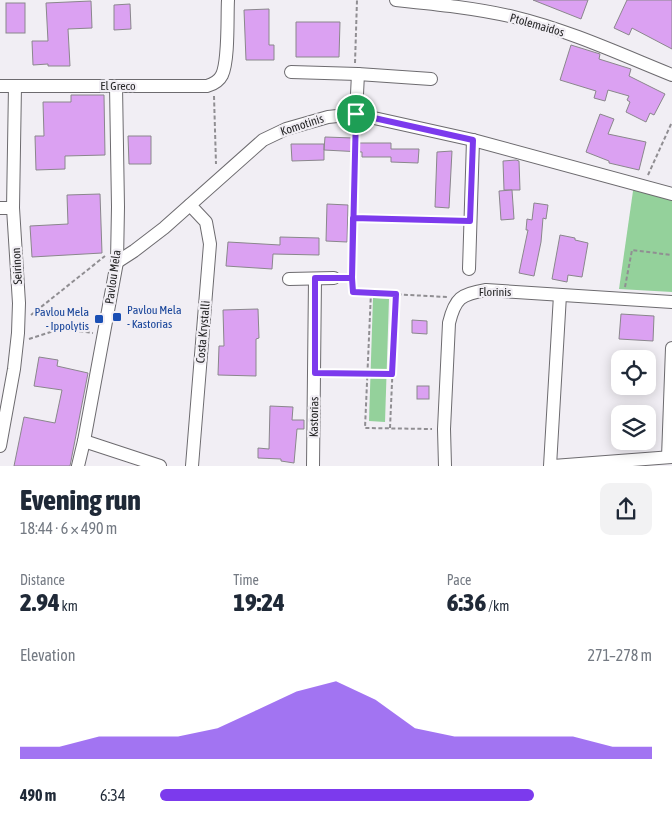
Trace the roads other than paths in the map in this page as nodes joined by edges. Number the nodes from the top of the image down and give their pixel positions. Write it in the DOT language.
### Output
graph roads {
  1 [pos="228,0"];
  2 [pos="396,0"];
  3 [pos="291,72"];
  4 [pos="356,74"];
  5 [pos="672,75"];
  6 [pos="430,79"];
  7 [pos="0,86"];
  8 [pos="15,86"];
  9 [pos="116,86"];
  10 [pos="356,114"];
  11 [pos="473,140"];
  12 [pos="672,194"];
  13 [pos="190,205"];
  14 [pos="0,208"];
  15 [pos="13,208"];
  16 [pos="117,262"];
  17 [pos="469,269"];
  18 [pos="315,278"];
  19 [pos="334,278"];
  20 [pos="289,279"];
  21 [pos="560,295"];
  22 [pos="672,302"];
  23 [pos="672,348"];
  24 [pos="84,441"];
  25 [pos="0,446"];
  26 [pos="670,457"];
  27 [pos="78,466"];
  28 [pos="160,466"];
  29 [pos="192,466"];
  30 [pos="313,466"];
  31 [pos="445,466"];
  32 [pos="552,466"];
  1 -- 9 [label="street, El Greco"];
  2 -- 5 [label="street, Ptolemaidos"];
  3 -- 4 [label="street"];
  4 -- 6 [label="street"];
  4 -- 10 [label="street"];
  7 -- 8 [label="street, El Greco"];
  8 -- 9 [label="street, El Greco"];
  8 -- 15 [label="street, Seirinon"];
  9 -- 16 [label="street, Pavlou Mela"];
  10 -- 11 [label="street, Komotinis"];
  10 -- 13 [label="street, Komotinis"];
  11 -- 12 [label="street, Komotinis"];
  11 -- 17 [label="street"];
  13 -- 16 [label="street, Komotinis"];
  13 -- 29 [label="street, Costa Krystalli"];
  14 -- 15 [label="street"];
  15 -- 25 [label="street, Seirinon"];
  16 -- 24 [label="street, Pavlou Mela"];
  18 -- 19 [label="street"];
  18 -- 20 [label="street"];
  18 -- 30 [label="street, Kastorias"];
  21 -- 22 [label="street, Florinis"];
  21 -- 31 [label="street, Florinis"];
  21 -- 32 [label="street"];
  23 -- 26 [label="street"];
  24 -- 27 [label="street, Pavlou Mela"];
  24 -- 28 [label="street"];
  26 -- 32 [label="street"];
}
